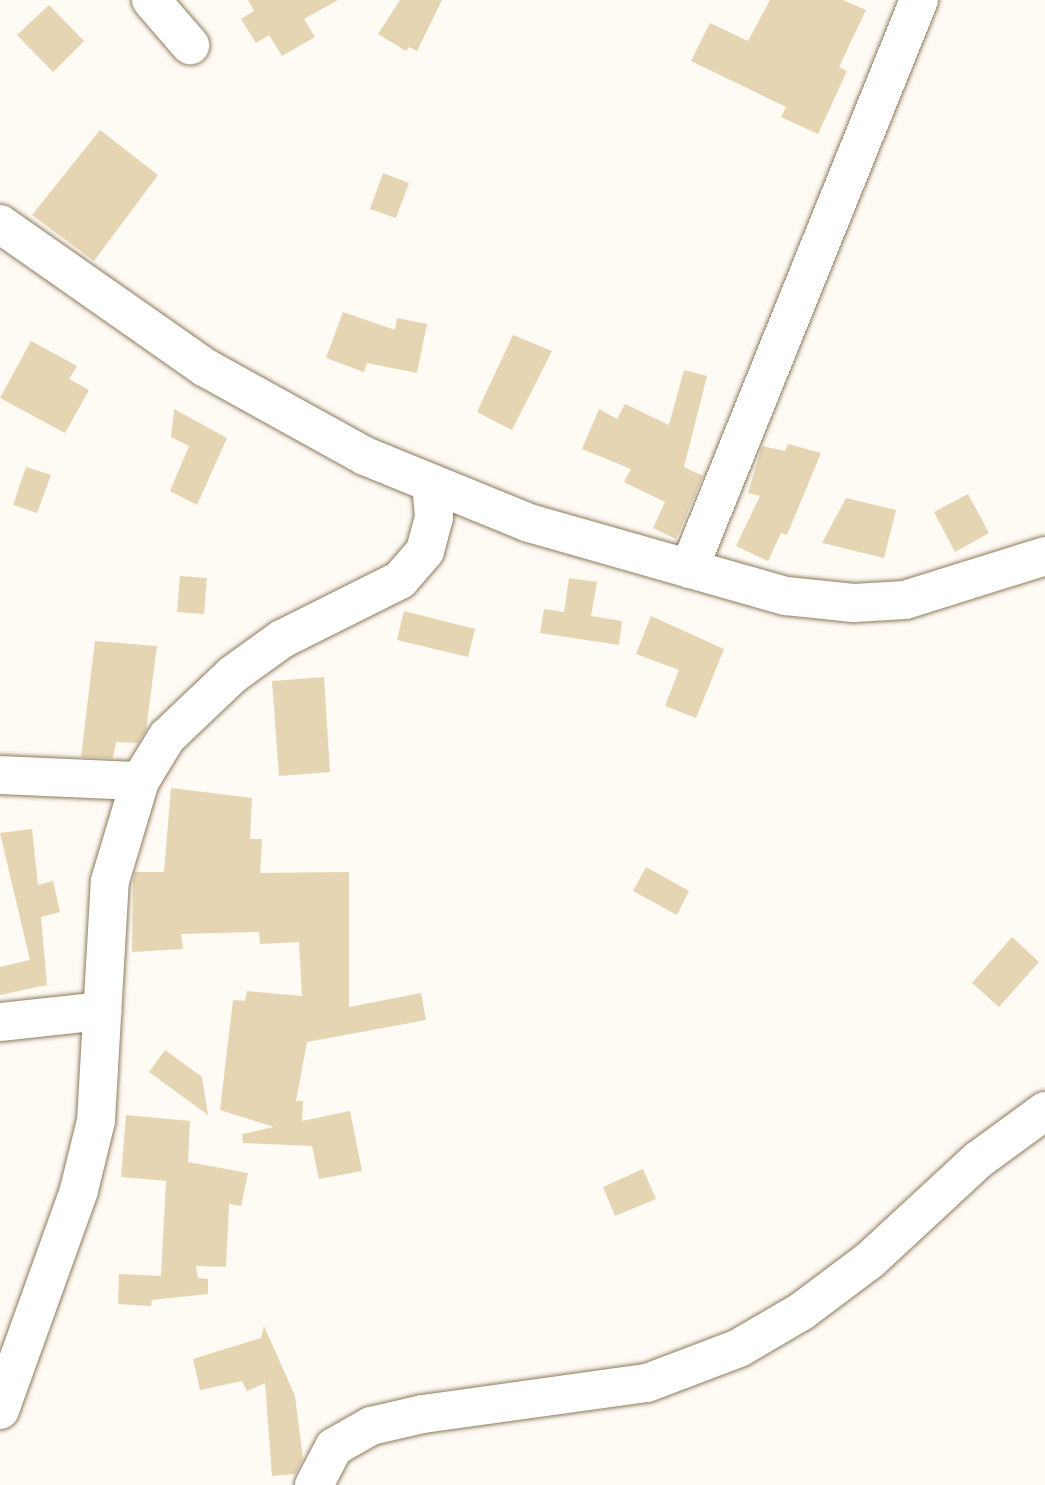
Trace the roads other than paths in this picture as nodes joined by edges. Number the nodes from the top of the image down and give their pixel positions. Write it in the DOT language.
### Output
graph roads {
  1 [pos="151,0"];
  2 [pos="919,0"];
  3 [pos="190,45"];
  4 [pos="0,224"];
  5 [pos="431,483"];
  6 [pos="1045,556"];
  7 [pos="689,569"];
  8 [pos="0,775"];
  9 [pos="140,780"];
  10 [pos="103,1011"];
  11 [pos="0,1021"];
  12 [pos="1045,1111"];
  13 [pos="0,1410"];
  14 [pos="314,1485"];
  1 -- 3 [label="street"];
  2 -- 7 [label="street"];
  4 -- 5 [label="street"];
  5 -- 7 [label="street"];
  5 -- 9 [label="street"];
  6 -- 7 [label="street"];
  8 -- 9 [label="street"];
  9 -- 10 [label="street"];
  10 -- 11 [label="street"];
  10 -- 13 [label="street"];
  12 -- 14 [label="street"];
}
